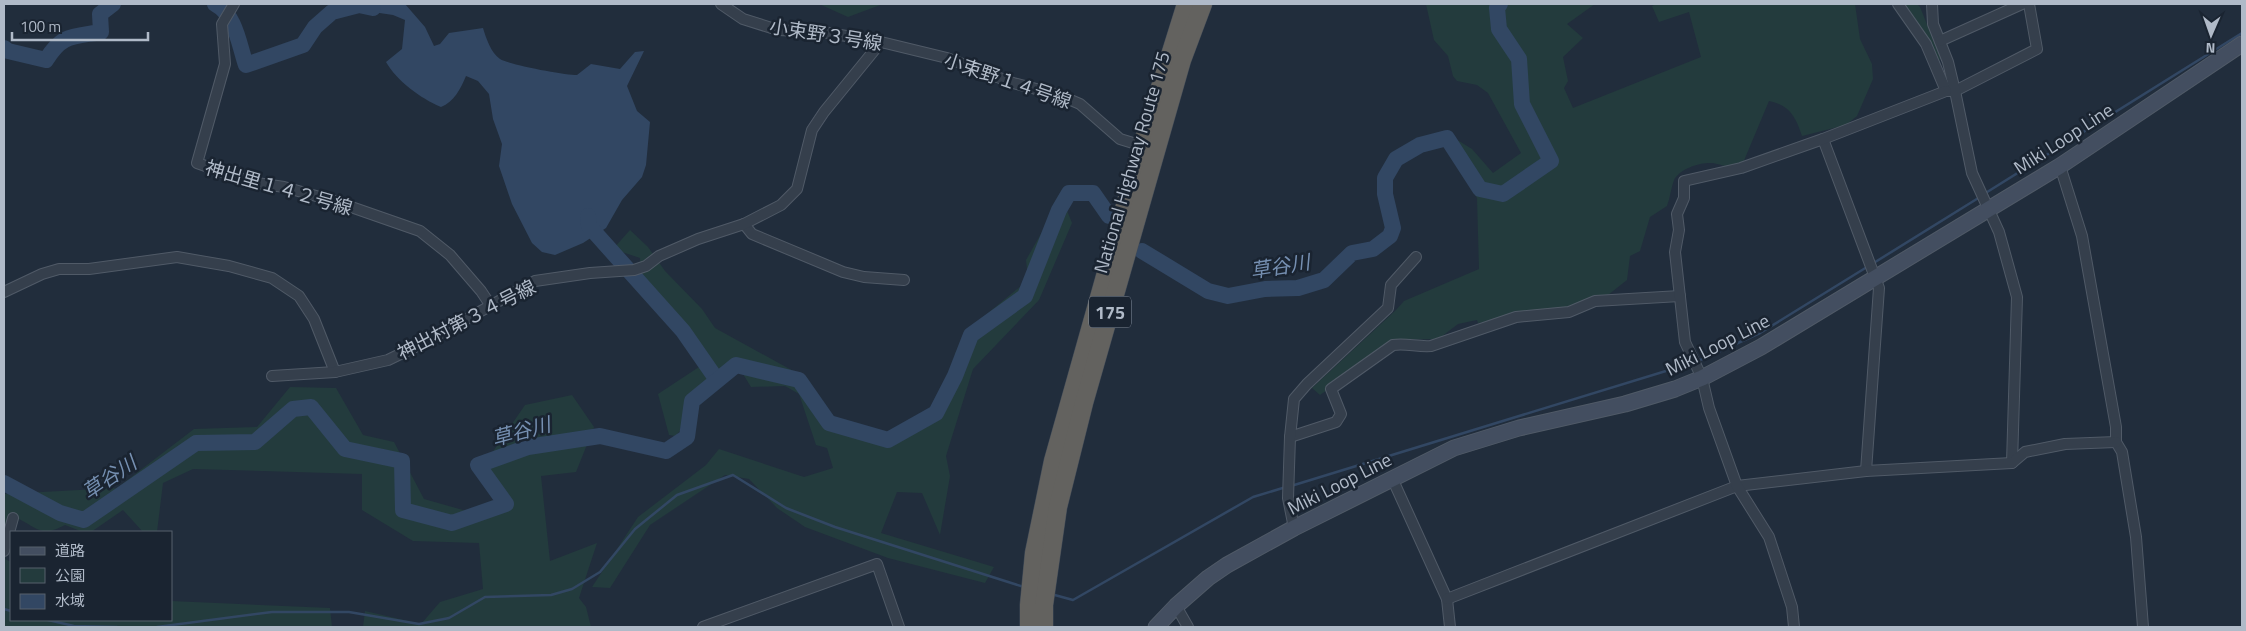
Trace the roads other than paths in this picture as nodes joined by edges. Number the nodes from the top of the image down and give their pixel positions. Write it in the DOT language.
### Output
graph roads {
  1 [pos="721,4"];
  2 [pos="1186,4"];
  3 [pos="1203,4"];
  4 [pos="1898,4"];
  5 [pos="1932,4"];
  6 [pos="2022,4"];
  7 [pos="2028,4"];
  8 [pos="234,5"];
  9 [pos="881,42"];
  10 [pos="1940,42"];
  11 [pos="2242,44"];
  12 [pos="935,55"];
  13 [pos="1951,91"];
  14 [pos="1823,139"];
  15 [pos="1149,148"];
  16 [pos="2060,166"];
  17 [pos="1989,209"];
  18 [pos="744,224"];
  19 [pos="1416,257"];
  20 [pos="1875,277"];
  21 [pos="904,280"];
  22 [pos="4,292"];
  23 [pos="1680,296"];
  24 [pos="491,306"];
  25 [pos="335,372"];
  26 [pos="272,376"];
  27 [pos="1702,378"];
  28 [pos="1290,437"];
  29 [pos="2116,442"];
  30 [pos="2012,463"];
  31 [pos="1866,472"];
  32 [pos="1392,478"];
  33 [pos="1738,486"];
  34 [pos="13,518"];
  35 [pos="1294,528"];
  36 [pos="4,550"];
  37 [pos="1447,598"];
  38 [pos="1176,606"];
  39 [pos="703,627"];
  40 [pos="899,627"];
  41 [pos="1029,627"];
  42 [pos="1044,627"];
  43 [pos="1156,627"];
  44 [pos="1188,627"];
  45 [pos="1450,627"];
  46 [pos="1794,627"];
  47 [pos="2143,627"];
  1 -- 9 [label="street, 小束野３号線"];
  2 -- 15 [label="highway, National Highway Route 175 / 175"];
  3 -- 15 [label="highway, National Highway Route 175 / 175"];
  4 -- 13 [label="street"];
  5 -- 10 [label="street"];
  6 -- 10 [label="street"];
  7 -- 13 [label="street"];
  8 -- 24 [label="street, 神出里１４２号線"];
  9 -- 12 [label="street, 小束野３号線"];
  9 -- 18 [label="street, 神出村第３４号線"];
  10 -- 13 [label="street"];
  11 -- 16 [label="main road, Miki Loop Line"];
  12 -- 15 [label="street, 小束野１４号線"];
  13 -- 14 [label="street"];
  13 -- 17 [label="street"];
  14 -- 20 [label="street"];
  14 -- 23 [label="street"];
  15 -- 41 [label="highway, National Highway Route 175 / 175"];
  15 -- 42 [label="highway, National Highway Route 175 / 175"];
  16 -- 17 [label="main road, Miki Loop Line"];
  16 -- 29 [label="street"];
  17 -- 20 [label="main road, Miki Loop Line"];
  17 -- 30 [label="street"];
  18 -- 21 [label="street"];
  18 -- 24 [label="street, 神出村第３４号線"];
  19 -- 28 [label="street"];
  20 -- 27 [label="main road, Miki Loop Line"];
  20 -- 31 [label="street"];
  22 -- 25 [label="street"];
  23 -- 27 [label="street"];
  23 -- 28 [label="street"];
  24 -- 25 [label="street, 神出村第３４号線"];
  25 -- 26 [label="street, 神出村第３４号線"];
  27 -- 32 [label="main road, Miki Loop Line"];
  27 -- 33 [label="street"];
  28 -- 35 [label="street"];
  29 -- 30 [label="street"];
  29 -- 47 [label="street"];
  30 -- 31 [label="street"];
  31 -- 33 [label="street"];
  32 -- 35 [label="main road, Miki Loop Line"];
  32 -- 37 [label="street"];
  33 -- 37 [label="street"];
  33 -- 46 [label="street"];
  34 -- 36 [label="street"];
  35 -- 38 [label="main road, Miki Loop Line"];
  37 -- 45 [label="street"];
  38 -- 43 [label="main road, Miki Loop Line"];
  38 -- 44 [label="street"];
  39 -- 40 [label="street"];
}
